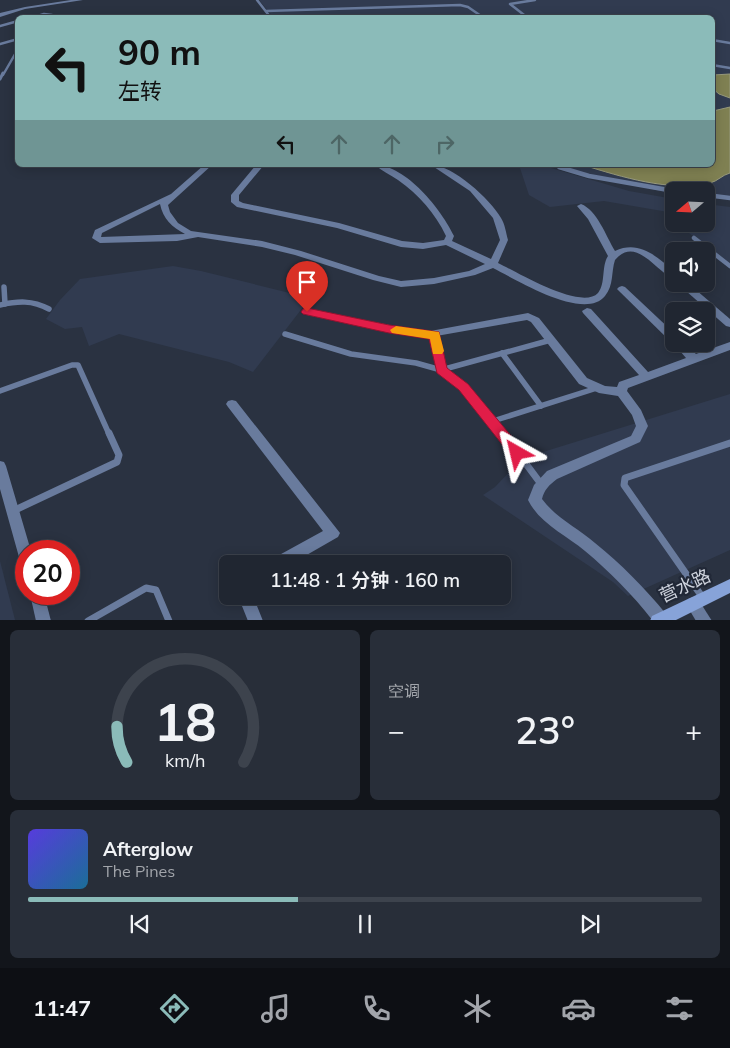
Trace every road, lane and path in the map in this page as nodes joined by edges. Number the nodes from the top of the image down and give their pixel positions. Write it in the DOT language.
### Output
graph roads {
  1 [pos="81,0"];
  2 [pos="257,0"];
  3 [pos="535,0"];
  4 [pos="266,11"];
  5 [pos="0,15"];
  6 [pos="269,15"];
  7 [pos="480,15"];
  8 [pos="524,15"];
  9 [pos="15,22"];
  10 [pos="0,26"];
  11 [pos="15,40"];
  12 [pos="715,40"];
  13 [pos="730,43"];
  14 [pos="0,44"];
  15 [pos="15,54"];
  16 [pos="715,66"];
  17 [pos="730,68"];
  18 [pos="0,79"];
  19 [pos="206,167"];
  20 [pos="259,167"];
  21 [pos="383,167"];
  22 [pos="438,167"];
  23 [pos="560,167"];
  24 [pos="665,189"];
  25 [pos="173,195"];
  26 [pos="715,196"];
  27 [pos="730,198"];
  28 [pos="581,206"];
  29 [pos="198,234"];
  30 [pos="694,238"];
  31 [pos="446,242"];
  32 [pos="613,256"];
  33 [pos="493,264"];
  34 [pos="730,266"];
  35 [pos="665,268"];
  36 [pos="4,287"];
  37 [pos="622,289"];
  38 [pos="692,292"];
  39 [pos="3,305"];
  40 [pos="49,309"];
  41 [pos="587,311"];
  42 [pos="307,312"];
  43 [pos="730,324"];
  44 [pos="665,330"];
  45 [pos="285,334"];
  46 [pos="435,334"];
  47 [pos="551,340"];
  48 [pos="730,346"];
  49 [pos="687,352"];
  50 [pos="502,353"];
  51 [pos="694,359"];
  52 [pos="441,370"];
  53 [pos="646,376"];
  54 [pos="597,388"];
  55 [pos="0,391"];
  56 [pos="621,392"];
  57 [pos="232,404"];
  58 [pos="540,406"];
  59 [pos="493,421"];
  60 [pos="730,443"];
  61 [pos="0,466"];
  62 [pos="541,485"];
  63 [pos="13,511"];
  64 [pos="21,540"];
  65 [pos="293,555"];
  66 [pos="730,586"];
  67 [pos="698,601"];
  68 [pos="39,605"];
  69 [pos="249,605"];
  70 [pos="44,620"];
  71 [pos="88,620"];
  72 [pos="169,620"];
  73 [pos="256,620"];
  74 [pos="659,620"];
  75 [pos="705,620"];
  1 -- 5 [label="street"];
  2 -- 4 [label="lane"];
  3 -- 8 [label="lane"];
  4 -- 6 [label="lane"];
  4 -- 7 [label="lane"];
  9 -- 10 [label="lane"];
  11 -- 14 [label="lane"];
  12 -- 13 [label="lane"];
  15 -- 18 [label="lane"];
  16 -- 17 [label="lane"];
  19 -- 25 [label="street"];
  20 -- 31 [label="street"];
  21 -- 31 [label="street"];
  22 -- 33 [label="street"];
  23 -- 24 [label="lane"];
  25 -- 29 [label="street"];
  25 -- 29 [label="street"];
  26 -- 27 [label="lane"];
  28 -- 32 [label="street"];
  29 -- 33 [label="street"];
  30 -- 34 [label="lane"];
  31 -- 33 [label="street"];
  32 -- 33 [label="street"];
  32 -- 35 [label="street"];
  36 -- 39 [label="lane"];
  37 -- 44 [label="street"];
  38 -- 43 [label="street"];
  39 -- 40 [label="lane"];
  41 -- 53 [label="street"];
  42 -- 46 [label="street"];
  45 -- 52 [label="lane"];
  46 -- 47 [label="street"];
  46 -- 52 [label="lane"];
  47 -- 50 [label="lane"];
  47 -- 54 [label="street"];
  48 -- 51 [label="street"];
  49 -- 51 [label="street"];
  50 -- 52 [label="lane"];
  50 -- 58 [label="lane"];
  51 -- 53 [label="street"];
  52 -- 59 [label="lane"];
  53 -- 56 [label="street"];
  54 -- 56 [label="street"];
  54 -- 58 [label="lane"];
  55 -- 63 [label="lane"];
  56 -- 62 [label="street"];
  57 -- 65 [label="street"];
  58 -- 59 [label="lane"];
  59 -- 62 [label="lane"];
  60 -- 67 [label="lane"];
  61 -- 63 [label="street"];
  62 -- 74 [label="street"];
  63 -- 64 [label="street"];
  66 -- 67 [label="street, 营水路"];
  67 -- 74 [label="street, 营水路"];
  67 -- 75 [label="street"];
  68 -- 70 [label="street"];
  69 -- 73 [label="street"];
  71 -- 72 [label="lane"];
}
